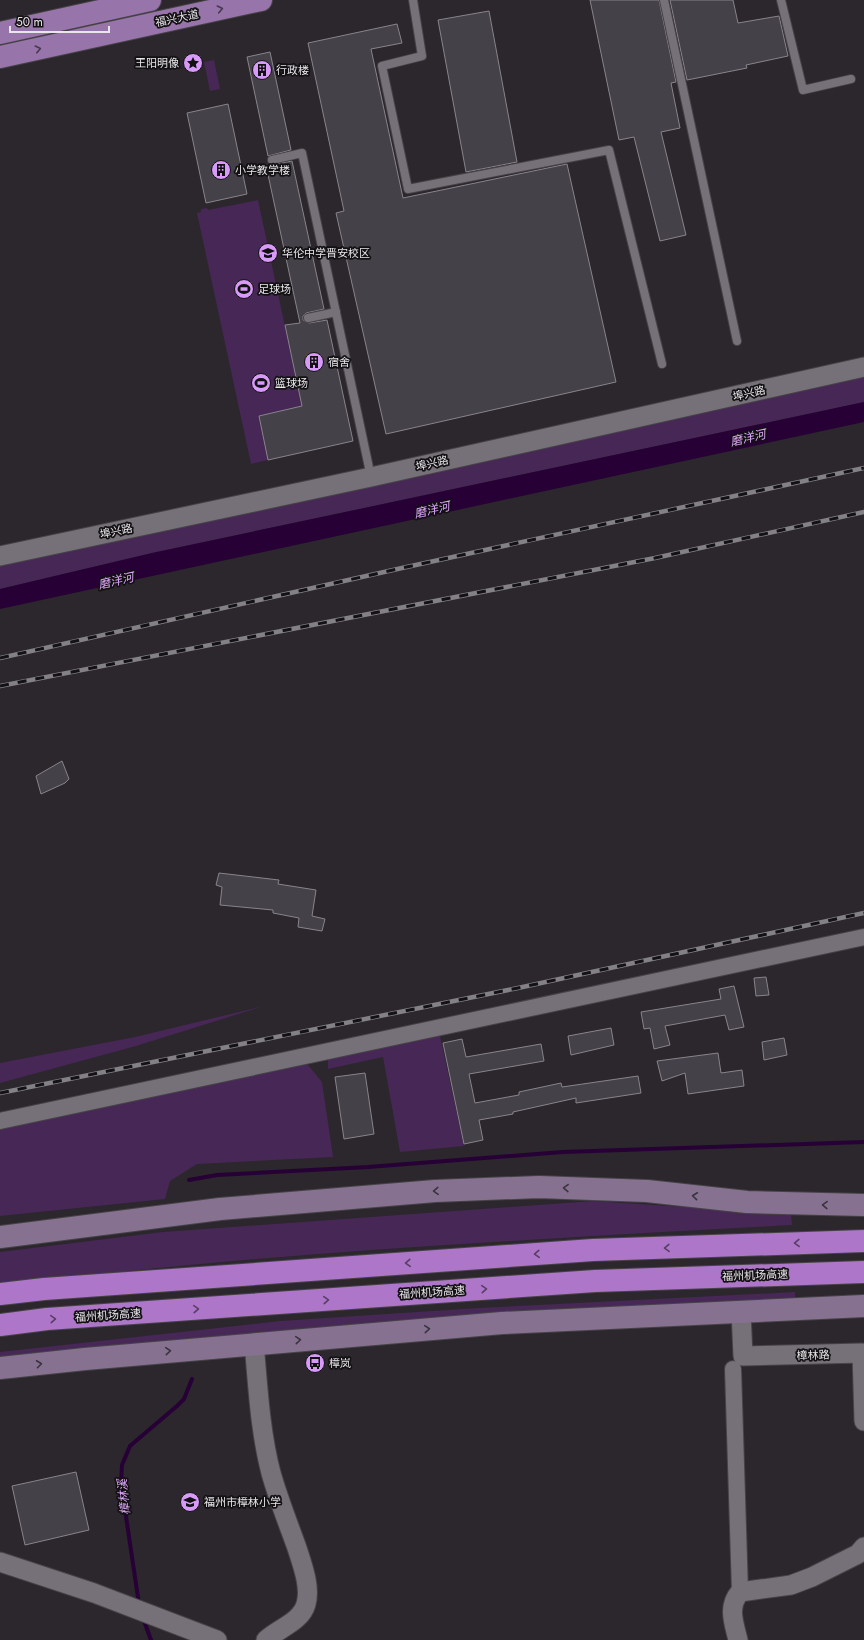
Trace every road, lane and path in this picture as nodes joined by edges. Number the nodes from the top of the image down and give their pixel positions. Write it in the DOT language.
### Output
graph roads {
  1 [pos="150,0"];
  2 [pos="261,0"];
  3 [pos="413,0"];
  4 [pos="664,0"];
  5 [pos="781,0"];
  6 [pos="0,33"];
  7 [pos="0,57"];
  8 [pos="851,79"];
  9 [pos="272,160"];
  10 [pos="336,312"];
  11 [pos="308,318"];
  12 [pos="737,341"];
  13 [pos="662,364"];
  14 [pos="864,367"];
  15 [pos="371,477"];
  16 [pos="0,556"];
  17 [pos="864,937"];
  18 [pos="0,1121"];
  19 [pos="864,1205"];
  20 [pos="0,1237"];
  21 [pos="864,1241"];
  22 [pos="864,1272"];
  23 [pos="0,1294"];
  24 [pos="864,1306"];
  25 [pos="741,1311"];
  26 [pos="0,1325"];
  27 [pos="254,1343"];
  28 [pos="738,1362"];
  29 [pos="0,1368"];
  30 [pos="864,1421"];
  31 [pos="864,1547"];
  32 [pos="0,1562"];
  33 [pos="740,1592"];
  34 [pos="217,1640"];
  35 [pos="266,1640"];
  36 [pos="738,1640"];
  1 -- 6 [label="main road"];
  7 -- 2 [label="main road, 福兴大道, one-way"];
  3 -- 13 [label="lane"];
  4 -- 12 [label="lane"];
  5 -- 8 [label="lane"];
  9 -- 10 [label="lane"];
  10 -- 11 [label="lane"];
  10 -- 15 [label="lane"];
  14 -- 15 [label="street, 埠兴路"];
  15 -- 16 [label="street, 埠兴路"];
  17 -- 18 [label="street"];
  19 -- 20 [label="main road, one-way"];
  21 -- 23 [label="highway, one-way"];
  26 -- 22 [label="highway, 福州机场高速, one-way"];
  24 -- 25 [label="main road"];
  27 -- 25 [label="main road, one-way"];
  25 -- 28 [label="street"];
  29 -- 27 [label="main road, one-way"];
  27 -- 35 [label="street"];
  28 -- 30 [label="street, 樟林路"];
  28 -- 33 [label="street"];
  31 -- 33 [label="street"];
  32 -- 34 [label="street"];
  33 -- 36 [label="street"];
}
